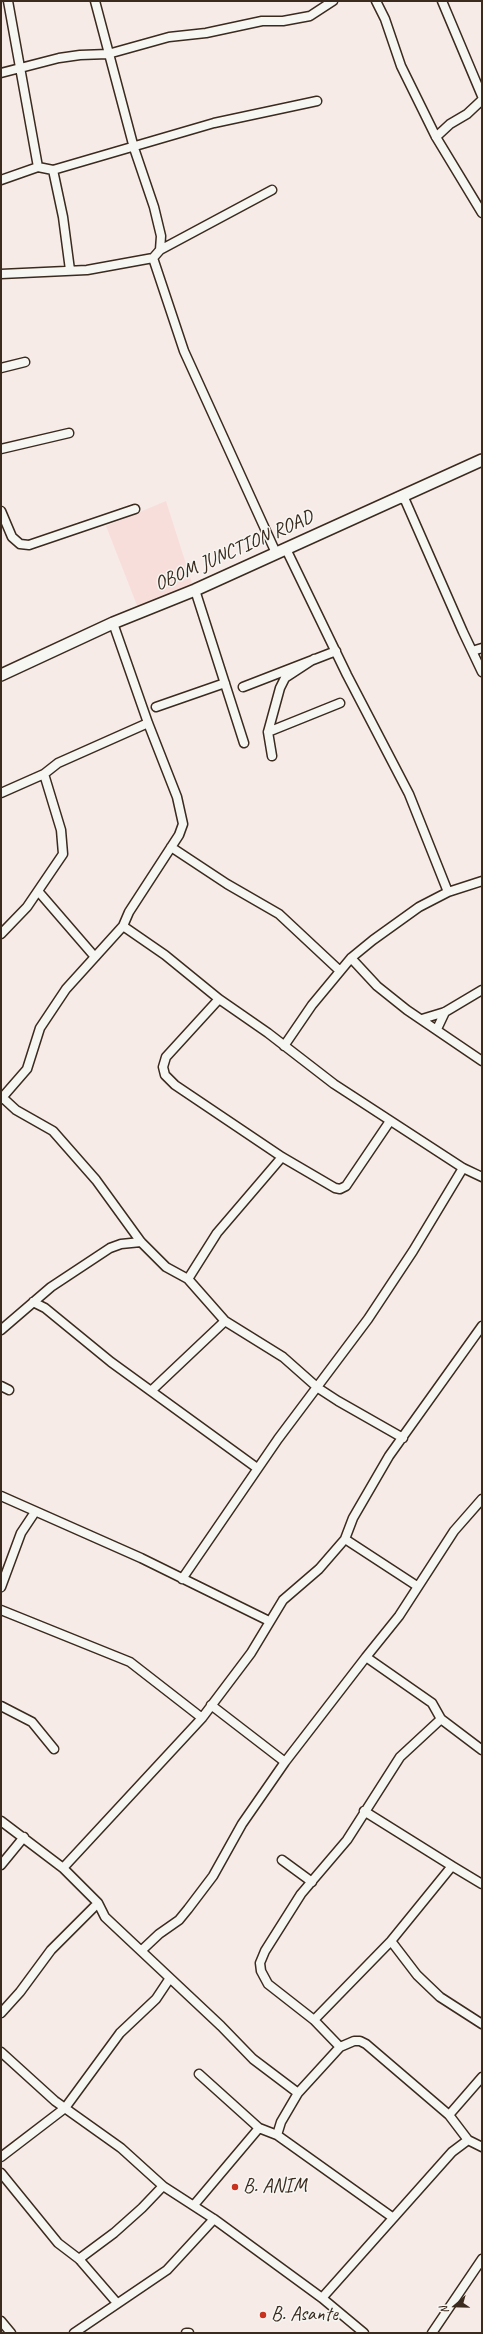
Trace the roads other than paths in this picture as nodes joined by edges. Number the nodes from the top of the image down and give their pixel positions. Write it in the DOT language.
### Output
graph roads {
  1 [pos="8,1"];
  2 [pos="95,1"];
  3 [pos="333,1"];
  4 [pos="376,1"];
  5 [pos="442,1"];
  6 [pos="108,54"];
  7 [pos="21,69"];
  8 [pos="1,73"];
  9 [pos="482,96"];
  10 [pos="482,100"];
  11 [pos="317,102"];
  12 [pos="436,137"];
  13 [pos="134,148"];
  14 [pos="38,168"];
  15 [pos="53,170"];
  16 [pos="1,180"];
  17 [pos="272,190"];
  18 [pos="482,213"];
  19 [pos="160,250"];
  20 [pos="153,258"];
  21 [pos="70,270"];
  22 [pos="1,274"];
  23 [pos="25,362"];
  24 [pos="1,368"];
  25 [pos="69,433"];
  26 [pos="1,449"];
  27 [pos="482,460"];
  28 [pos="398,497"];
  29 [pos="135,509"];
  30 [pos="1,511"];
  31 [pos="281,551"];
  32 [pos="195,590"];
  33 [pos="113,623"];
  34 [pos="482,648"];
  35 [pos="336,651"];
  36 [pos="472,651"];
  37 [pos="314,659"];
  38 [pos="482,672"];
  39 [pos="1,675"];
  40 [pos="225,683"];
  41 [pos="243,687"];
  42 [pos="340,702"];
  43 [pos="156,707"];
  44 [pos="148,723"];
  45 [pos="268,732"];
  46 [pos="244,743"];
  47 [pos="272,756"];
  48 [pos="44,774"];
  49 [pos="1,793"];
  50 [pos="171,847"];
  51 [pos="482,881"];
  52 [pos="38,891"];
  53 [pos="448,892"];
  54 [pos="123,926"];
  55 [pos="1,934"];
  56 [pos="95,957"];
  57 [pos="352,958"];
  58 [pos="340,971"];
  59 [pos="482,990"];
  60 [pos="219,999"];
  61 [pos="445,1012"];
  62 [pos="422,1019"];
  63 [pos="437,1029"];
  64 [pos="284,1046"];
  65 [pos="482,1061"];
  66 [pos="2,1099"];
  67 [pos="390,1121"];
  68 [pos="282,1157"];
  69 [pos="462,1168"];
  70 [pos="482,1177"];
  71 [pos="141,1242"];
  72 [pos="188,1279"];
  73 [pos="33,1302"];
  74 [pos="225,1321"];
  75 [pos="482,1326"];
  76 [pos="1,1330"];
  77 [pos="1,1386"];
  78 [pos="318,1388"];
  79 [pos="9,1390"];
  80 [pos="151,1391"];
  81 [pos="402,1438"];
  82 [pos="257,1468"];
  83 [pos="1,1496"];
  84 [pos="482,1499"];
  85 [pos="35,1512"];
  86 [pos="345,1539"];
  87 [pos="182,1579"];
  88 [pos="417,1586"];
  89 [pos="1,1587"];
  90 [pos="1,1610"];
  91 [pos="269,1621"];
  92 [pos="366,1657"];
  93 [pos="211,1705"];
  94 [pos="1,1706"];
  95 [pos="202,1718"];
  96 [pos="441,1719"];
  97 [pos="54,1749"];
  98 [pos="482,1750"];
  99 [pos="285,1762"];
  100 [pos="364,1811"];
  101 [pos="1,1821"];
  102 [pos="24,1837"];
  103 [pos="282,1860"];
  104 [pos="1,1865"];
  105 [pos="452,1866"];
  106 [pos="63,1868"];
  107 [pos="312,1882"];
  108 [pos="482,1884"];
  109 [pos="98,1903"];
  110 [pos="391,1941"];
  111 [pos="142,1950"];
  112 [pos="170,1978"];
  113 [pos="1,2013"];
  114 [pos="314,2020"];
  115 [pos="482,2024"];
  116 [pos="340,2047"];
  117 [pos="1,2052"];
  118 [pos="199,2074"];
  119 [pos="482,2077"];
  120 [pos="298,2093"];
  121 [pos="64,2108"];
  122 [pos="448,2116"];
  123 [pos="259,2128"];
  124 [pos="277,2135"];
  125 [pos="468,2140"];
  126 [pos="482,2147"];
  127 [pos="1,2157"];
  128 [pos="1,2173"];
  129 [pos="163,2186"];
  130 [pos="194,2205"];
  131 [pos="392,2217"];
  132 [pos="214,2219"];
  133 [pos="79,2259"];
  134 [pos="482,2259"];
  135 [pos="322,2298"];
  136 [pos="118,2303"];
  137 [pos="1,2321"];
  138 [pos="11,2333"];
  139 [pos="74,2333"];
  140 [pos="186,2333"];
  141 [pos="189,2333"];
  142 [pos="364,2333"];
  143 [pos="432,2333"];
  1 -- 7 [label="street"];
  2 -- 6 [label="street"];
  3 -- 6 [label="street"];
  4 -- 12 [label="street"];
  5 -- 9 [label="street"];
  6 -- 7 [label="street"];
  6 -- 13 [label="street"];
  7 -- 8 [label="street"];
  7 -- 14 [label="street"];
  10 -- 12 [label="street"];
  11 -- 13 [label="street"];
  12 -- 18 [label="street"];
  13 -- 15 [label="street"];
  13 -- 19 [label="street"];
  14 -- 15 [label="street"];
  14 -- 16 [label="street"];
  15 -- 21 [label="street"];
  17 -- 19 [label="street"];
  19 -- 20 [label="street"];
  20 -- 21 [label="street"];
  20 -- 31 [label="street"];
  21 -- 22 [label="street"];
  23 -- 24 [label="street"];
  25 -- 26 [label="street"];
  27 -- 28 [label="main road, OBOM JUNCTION ROAD"];
  28 -- 31 [label="main road, OBOM JUNCTION ROAD"];
  28 -- 36 [label="street"];
  29 -- 30 [label="street"];
  31 -- 32 [label="main road, OBOM JUNCTION ROAD"];
  31 -- 35 [label="street"];
  32 -- 33 [label="main road, OBOM JUNCTION ROAD"];
  32 -- 40 [label="street"];
  33 -- 39 [label="main road, OBOM JUNCTION ROAD"];
  33 -- 44 [label="street"];
  34 -- 36 [label="street"];
  35 -- 37 [label="street"];
  35 -- 53 [label="street"];
  36 -- 38 [label="street"];
  37 -- 41 [label="street"];
  37 -- 45 [label="street"];
  40 -- 43 [label="street"];
  40 -- 46 [label="street"];
  42 -- 45 [label="street"];
  44 -- 48 [label="street"];
  44 -- 50 [label="street"];
  45 -- 47 [label="street"];
  48 -- 49 [label="street"];
  48 -- 52 [label="street"];
  50 -- 54 [label="street"];
  50 -- 58 [label="street"];
  51 -- 53 [label="street"];
  52 -- 55 [label="street"];
  52 -- 56 [label="street"];
  53 -- 57 [label="street"];
  54 -- 56 [label="street"];
  54 -- 60 [label="street"];
  56 -- 66 [label="street"];
  57 -- 58 [label="street"];
  57 -- 62 [label="street"];
  58 -- 64 [label="street"];
  59 -- 61 [label="street"];
  60 -- 64 [label="street"];
  60 -- 68 [label="street"];
  61 -- 62 [label="street"];
  61 -- 63 [label="street"];
  62 -- 63 [label="street"];
  63 -- 65 [label="street"];
  64 -- 67 [label="street"];
  66 -- 71 [label="street"];
  67 -- 68 [label="street"];
  67 -- 69 [label="street"];
  68 -- 72 [label="street"];
  69 -- 70 [label="street"];
  69 -- 78 [label="street"];
  71 -- 72 [label="street"];
  71 -- 73 [label="street"];
  72 -- 74 [label="street"];
  73 -- 76 [label="street"];
  73 -- 80 [label="street"];
  74 -- 78 [label="street"];
  74 -- 80 [label="street"];
  75 -- 81 [label="street"];
  77 -- 79 [label="street"];
  78 -- 81 [label="street"];
  78 -- 82 [label="street"];
  80 -- 82 [label="street"];
  81 -- 86 [label="street"];
  82 -- 87 [label="street"];
  83 -- 85 [label="street"];
  84 -- 88 [label="street"];
  85 -- 87 [label="street"];
  85 -- 89 [label="street"];
  86 -- 88 [label="street"];
  86 -- 91 [label="street"];
  87 -- 91 [label="street"];
  88 -- 92 [label="street"];
  90 -- 95 [label="street"];
  91 -- 93 [label="street"];
  92 -- 96 [label="street"];
  92 -- 99 [label="street"];
  93 -- 95 [label="street"];
  93 -- 99 [label="street"];
  94 -- 97 [label="street"];
  95 -- 106 [label="street"];
  96 -- 98 [label="street"];
  96 -- 100 [label="street"];
  99 -- 111 [label="street"];
  100 -- 105 [label="street"];
  100 -- 107 [label="street"];
  101 -- 102 [label="street"];
  102 -- 104 [label="street"];
  102 -- 106 [label="street"];
  103 -- 107 [label="street"];
  105 -- 108 [label="street"];
  105 -- 110 [label="street"];
  106 -- 109 [label="street"];
  107 -- 114 [label="street"];
  109 -- 111 [label="street"];
  109 -- 113 [label="street"];
  110 -- 114 [label="street"];
  110 -- 115 [label="street"];
  111 -- 112 [label="street"];
  112 -- 120 [label="street"];
  112 -- 121 [label="street"];
  114 -- 116 [label="street"];
  116 -- 120 [label="street"];
  116 -- 122 [label="street"];
  117 -- 121 [label="street"];
  118 -- 123 [label="street"];
  119 -- 122 [label="street"];
  120 -- 124 [label="street"];
  121 -- 127 [label="street"];
  121 -- 129 [label="street"];
  122 -- 125 [label="street"];
  123 -- 124 [label="street"];
  123 -- 130 [label="street"];
  124 -- 131 [label="street"];
  125 -- 126 [label="street"];
  125 -- 131 [label="street"];
  128 -- 133 [label="street"];
  129 -- 130 [label="street"];
  129 -- 133 [label="street"];
  130 -- 132 [label="street"];
  131 -- 135 [label="street"];
  132 -- 135 [label="street"];
  132 -- 136 [label="street"];
  133 -- 136 [label="street"];
  134 -- 143 [label="street"];
  135 -- 142 [label="street"];
  136 -- 139 [label="street"];
  137 -- 138 [label="street"];
  140 -- 141 [label="street"];
}
